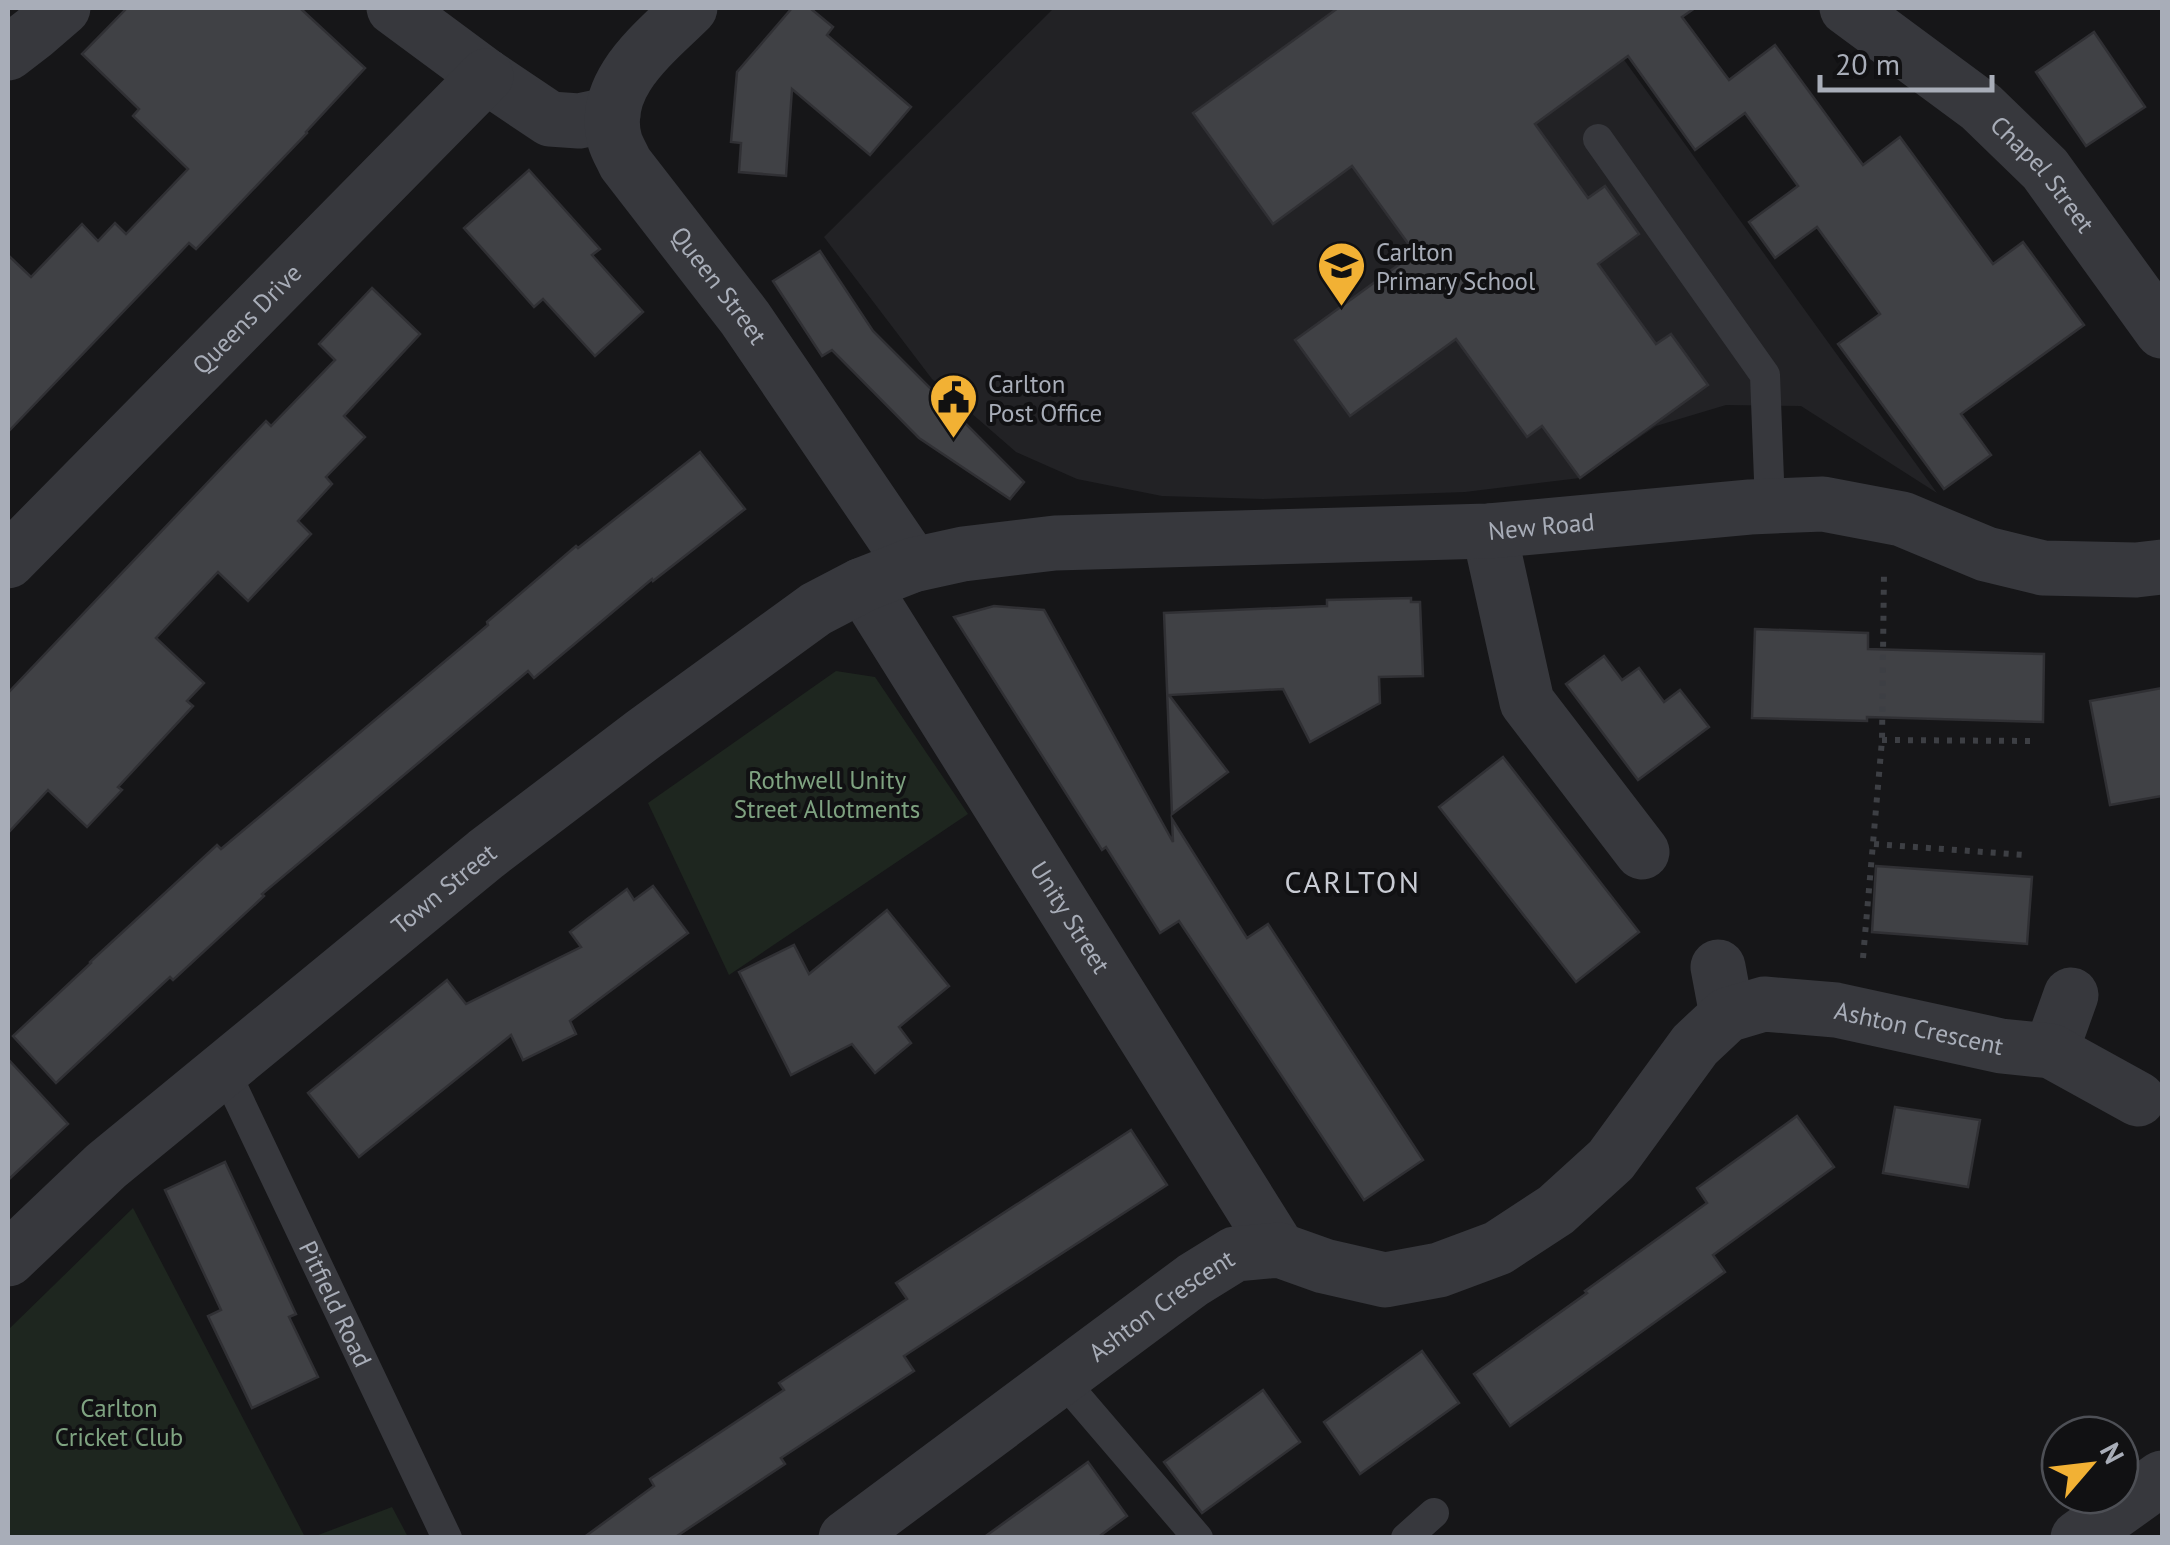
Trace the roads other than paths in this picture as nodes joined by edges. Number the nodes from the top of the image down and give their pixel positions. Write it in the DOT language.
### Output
graph roads {
  1 [pos="63,8"];
  2 [pos="394,8"];
  3 [pos="690,8"];
  4 [pos="1847,8"];
  5 [pos="8,53"];
  6 [pos="486,76"];
  7 [pos="613,114"];
  8 [pos="1598,140"];
  9 [pos="2155,303"];
  10 [pos="1770,506"];
  11 [pos="1488,532"];
  12 [pos="8,562"];
  13 [pos="913,565"];
  14 [pos="2162,567"];
  15 [pos="862,585"];
  16 [pos="1642,852"];
  17 [pos="2071,995"];
  18 [pos="2050,1051"];
  19 [pos="224,1070"];
  20 [pos="2138,1099"];
  21 [pos="1278,1250"];
  22 [pos="8,1259"];
  23 [pos="1060,1377"];
  24 [pos="2162,1478"];
  25 [pos="1434,1513"];
  26 [pos="446,1538"];
  27 [pos="846,1538"];
  28 [pos="1198,1538"];
  29 [pos="1406,1538"];
  30 [pos="2078,1538"];
  1 -- 5 [label="street"];
  2 -- 6 [label="street"];
  3 -- 7 [label="street"];
  4 -- 9 [label="street, Chapel Street"];
  6 -- 7 [label="street"];
  6 -- 12 [label="street, Queens Drive"];
  7 -- 13 [label="street, Queen Street"];
  8 -- 10 [label="lane"];
  10 -- 11 [label="street, New Road"];
  10 -- 14 [label="street, New Road"];
  11 -- 13 [label="street, New Road"];
  11 -- 16 [label="street"];
  13 -- 15 [label="street, Town Street"];
  15 -- 19 [label="street, Town Street"];
  15 -- 21 [label="street, Unity Street"];
  17 -- 18 [label="street"];
  18 -- 20 [label="street, Ashton Crescent"];
  18 -- 21 [label="street, Ashton Crescent"];
  19 -- 22 [label="street, Town Street"];
  19 -- 26 [label="lane, Pitfield Road"];
  21 -- 23 [label="street, Ashton Crescent"];
  23 -- 27 [label="street, Ashton Crescent"];
  23 -- 28 [label="lane"];
  24 -- 30 [label="street"];
  25 -- 29 [label="lane"];
}
